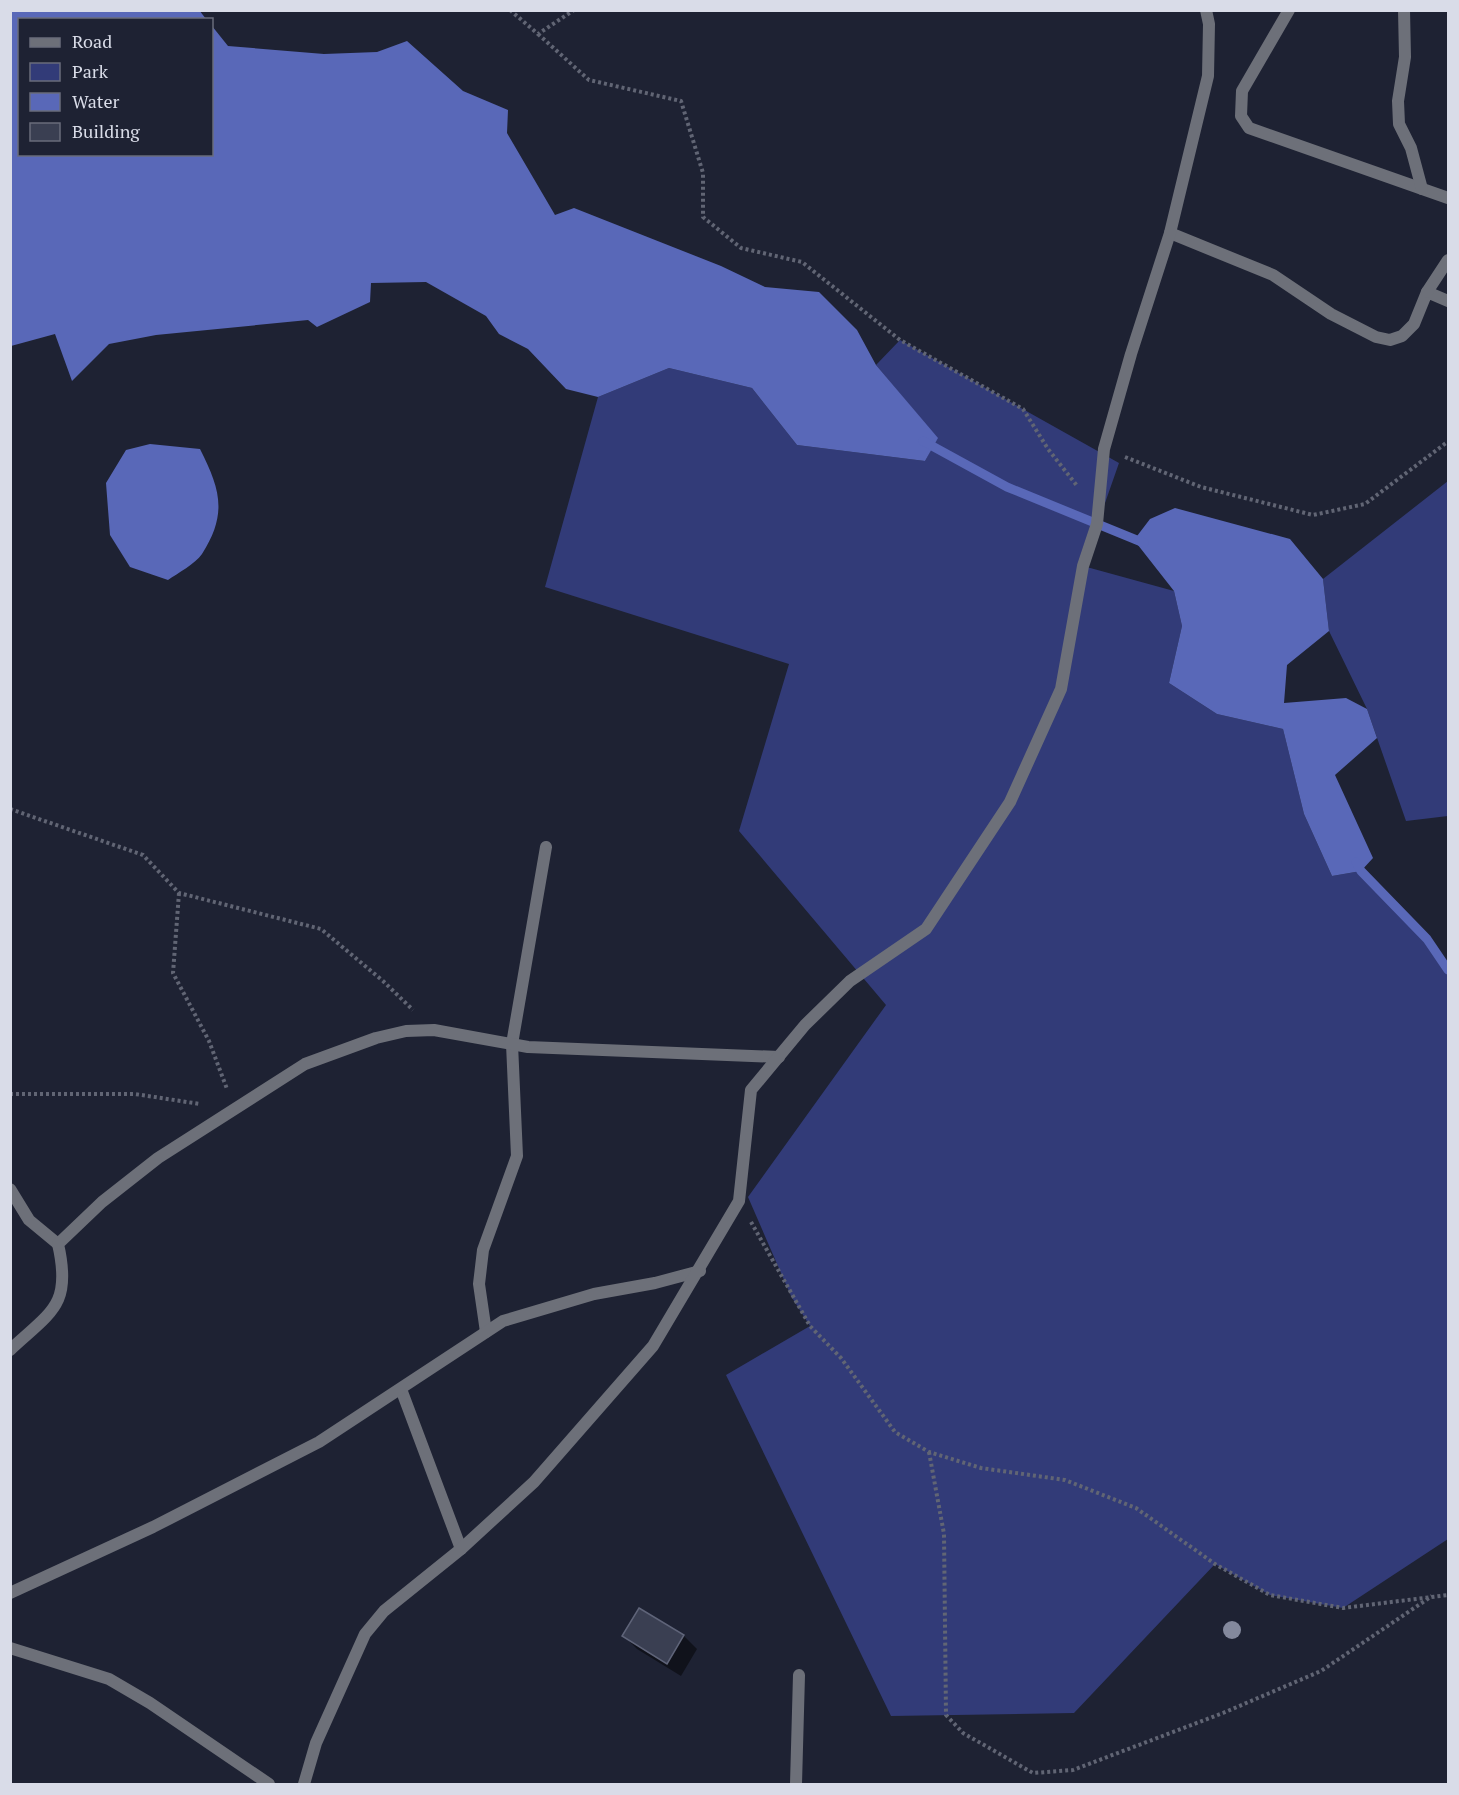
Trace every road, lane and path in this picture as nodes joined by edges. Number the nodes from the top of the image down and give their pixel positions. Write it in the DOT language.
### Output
graph roads {
  1 [pos="510,10"];
  2 [pos="574,10"];
  3 [pos="1206,10"];
  4 [pos="1290,10"];
  5 [pos="1404,10"];
  6 [pos="538,34"];
  7 [pos="1422,189"];
  8 [pos="1449,198"];
  9 [pos="1170,233"];
  10 [pos="1449,260"];
  11 [pos="1427,292"];
  12 [pos="1449,301"];
  13 [pos="1446,443"];
  14 [pos="1104,449"];
  15 [pos="1097,509"];
  16 [pos="10,810"];
  17 [pos="546,847"];
  18 [pos="179,892"];
  19 [pos="434,1030"];
  20 [pos="512,1044"];
  21 [pos="779,1057"];
  22 [pos="10,1094"];
  23 [pos="234,1109"];
  24 [pos="10,1189"];
  25 [pos="739,1201"];
  26 [pos="57,1244"];
  27 [pos="699,1271"];
  28 [pos="486,1332"];
  29 [pos="10,1350"];
  30 [pos="401,1389"];
  31 [pos="929,1452"];
  32 [pos="461,1549"];
  33 [pos="10,1593"];
  34 [pos="1449,1595"];
  35 [pos="1432,1596"];
  36 [pos="10,1648"];
  37 [pos="798,1675"];
  38 [pos="268,1785"];
  39 [pos="304,1785"];
  40 [pos="796,1785"];
  1 -- 6 [label="path"];
  2 -- 6 [label="path"];
  3 -- 9 [label="street"];
  4 -- 7 [label="street"];
  5 -- 7 [label="street"];
  6 -- 15 [label="path"];
  7 -- 8 [label="street"];
  9 -- 11 [label="street"];
  9 -- 14 [label="street"];
  10 -- 11 [label="street"];
  11 -- 12 [label="street"];
  13 -- 14 [label="path"];
  14 -- 15 [label="street"];
  15 -- 21 [label="street"];
  16 -- 18 [label="path"];
  17 -- 20 [label="street"];
  18 -- 19 [label="path"];
  18 -- 23 [label="path"];
  19 -- 20 [label="street"];
  19 -- 23 [label="street"];
  20 -- 21 [label="street"];
  20 -- 28 [label="street"];
  21 -- 25 [label="street"];
  22 -- 23 [label="path"];
  23 -- 26 [label="street"];
  24 -- 26 [label="street"];
  25 -- 27 [label="street"];
  25 -- 31 [label="path"];
  26 -- 29 [label="street"];
  27 -- 28 [label="street"];
  27 -- 32 [label="street"];
  28 -- 30 [label="street"];
  30 -- 32 [label="street"];
  30 -- 33 [label="street"];
  31 -- 35 [label="path"];
  31 -- 35 [label="path"];
  32 -- 39 [label="street"];
  34 -- 35 [label="path"];
  36 -- 38 [label="street"];
  37 -- 40 [label="street"];
}
